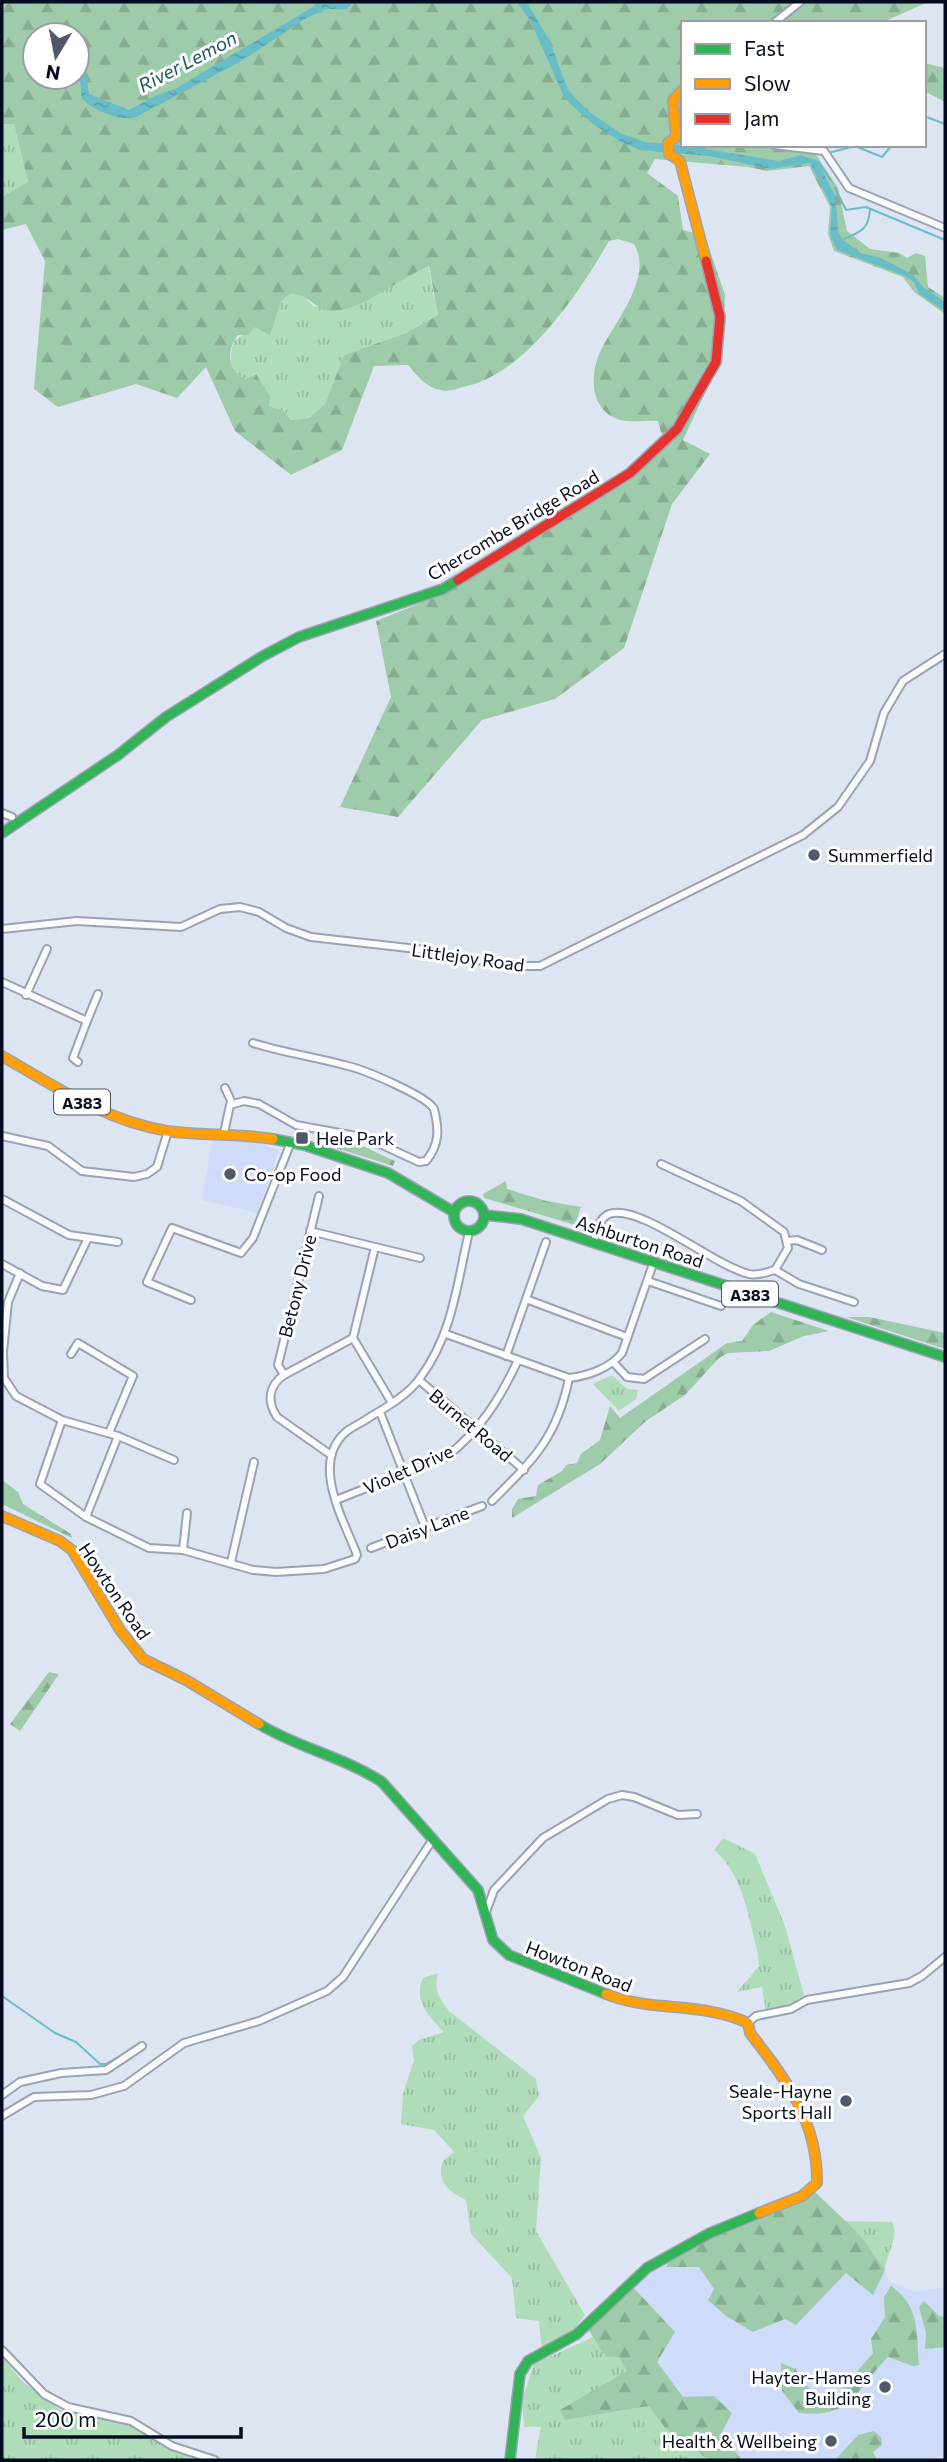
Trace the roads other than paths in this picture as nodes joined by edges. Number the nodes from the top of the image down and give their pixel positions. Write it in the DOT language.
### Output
graph roads {
  1 [pos="800,2"];
  2 [pos="776,21"];
  3 [pos="681,92"];
  4 [pos="791,147"];
  5 [pos="945,228"];
  6 [pos="945,654"];
  7 [pos="2,813"];
  8 [pos="12,817"];
  9 [pos="2,833"];
  10 [pos="2,929"];
  11 [pos="47,949"];
  12 [pos="2,982"];
  13 [pos="98,994"];
  14 [pos="26,995"];
  15 [pos="87,1021"];
  16 [pos="253,1043"];
  17 [pos="2,1056"];
  18 [pos="78,1062"];
  19 [pos="225,1088"];
  20 [pos="232,1103"];
  21 [pos="168,1132"];
  22 [pos="224,1133"];
  23 [pos="2,1136"];
  24 [pos="291,1142"];
  25 [pos="661,1164"];
  26 [pos="319,1196"];
  27 [pos="2,1199"];
  28 [pos="454,1212"];
  29 [pos="484,1215"];
  30 [pos="310,1231"];
  31 [pos="469,1231"];
  32 [pos="88,1238"];
  33 [pos="787,1241"];
  34 [pos="118,1242"];
  35 [pos="546,1242"];
  36 [pos="594,1242"];
  37 [pos="375,1247"];
  38 [pos="822,1250"];
  39 [pos="420,1258"];
  40 [pos="654,1261"];
  41 [pos="2,1264"];
  42 [pos="775,1270"];
  43 [pos="20,1273"];
  44 [pos="649,1281"];
  45 [pos="526,1299"];
  46 [pos="191,1300"];
  47 [pos="854,1302"];
  48 [pos="721,1306"];
  49 [pos="446,1334"];
  50 [pos="627,1337"];
  51 [pos="354,1338"];
  52 [pos="705,1339"];
  53 [pos="2,1352"];
  54 [pos="71,1354"];
  55 [pos="506,1356"];
  56 [pos="945,1357"];
  57 [pos="518,1360"];
  58 [pos="614,1363"];
  59 [pos="284,1375"];
  60 [pos="569,1378"];
  61 [pos="419,1380"];
  62 [pos="392,1403"];
  63 [pos="380,1412"];
  64 [pos="62,1420"];
  65 [pos="476,1430"];
  66 [pos="109,1433"];
  67 [pos="118,1436"];
  68 [pos="331,1454"];
  69 [pos="174,1460"];
  70 [pos="254,1462"];
  71 [pos="524,1470"];
  72 [pos="405,1473"];
  73 [pos="336,1500"];
  74 [pos="492,1501"];
  75 [pos="482,1506"];
  76 [pos="187,1513"];
  77 [pos="2,1516"];
  78 [pos="86,1517"];
  79 [pos="425,1527"];
  80 [pos="371,1548"];
  81 [pos="183,1550"];
  82 [pos="230,1562"];
  83 [pos="697,1814"];
  84 [pos="433,1839"];
  85 [pos="478,1890"];
  86 [pos="494,1890"];
  87 [pos="485,1914"];
  88 [pos="945,1957"];
  89 [pos="748,2023"];
  90 [pos="142,2046"];
  91 [pos="2,2095"];
  92 [pos="2,2116"];
  93 [pos="2,2350"];
  94 [pos="215,2460"];
  95 [pos="510,2460"];
  1 -- 2 [label="street"];
  3 -- 9 [label="street, Chercombe Bridge Road"];
  4 -- 5 [label="street"];
  6 -- 10 [label="street, Littlejoy Road"];
  7 -- 8 [label="street"];
  11 -- 14 [label="street"];
  12 -- 14 [label="street"];
  13 -- 15 [label="street"];
  14 -- 15 [label="street"];
  15 -- 18 [label="street"];
  16 -- 20 [label="street"];
  17 -- 21 [label="street, A383"];
  19 -- 20 [label="street"];
  20 -- 22 [label="street"];
  21 -- 22 [label="street, A383"];
  21 -- 23 [label="street"];
  22 -- 24 [label="street, A383"];
  24 -- 28 [label="street, A383"];
  24 -- 46 [label="street"];
  25 -- 33 [label="street"];
  26 -- 30 [label="street, Betony Drive"];
  27 -- 32 [label="street"];
  28 -- 29 [label="street, Ashburton Road / A383"];
  28 -- 31 [label="street, A383"];
  29 -- 31 [label="street"];
  29 -- 36 [label="street, Ashburton Road / A383"];
  30 -- 37 [label="street"];
  30 -- 59 [label="street, Betony Drive"];
  31 -- 49 [label="street"];
  32 -- 34 [label="street"];
  32 -- 43 [label="street"];
  33 -- 38 [label="street"];
  33 -- 42 [label="street"];
  35 -- 45 [label="street"];
  36 -- 40 [label="street, Ashburton Road / A383"];
  36 -- 42 [label="street"];
  37 -- 39 [label="street"];
  37 -- 51 [label="street"];
  40 -- 44 [label="street"];
  40 -- 56 [label="street, Ashburton Road / A383"];
  41 -- 43 [label="street"];
  42 -- 47 [label="street"];
  43 -- 53 [label="street"];
  44 -- 48 [label="street"];
  44 -- 50 [label="street"];
  45 -- 50 [label="street"];
  45 -- 55 [label="street"];
  49 -- 55 [label="street"];
  49 -- 61 [label="street"];
  50 -- 58 [label="street"];
  51 -- 59 [label="street"];
  51 -- 62 [label="street"];
  52 -- 58 [label="street"];
  53 -- 64 [label="street"];
  54 -- 66 [label="street"];
  55 -- 57 [label="street"];
  57 -- 60 [label="street"];
  57 -- 65 [label="street, Violet Drive"];
  58 -- 60 [label="street"];
  59 -- 68 [label="street"];
  60 -- 71 [label="street, Daisy Lane"];
  61 -- 62 [label="street"];
  61 -- 65 [label="street, Burnet Road"];
  62 -- 63 [label="street"];
  63 -- 68 [label="street"];
  63 -- 72 [label="street"];
  64 -- 66 [label="street"];
  64 -- 78 [label="street"];
  65 -- 71 [label="street, Burnet Road"];
  65 -- 72 [label="street, Violet Drive"];
  66 -- 67 [label="street"];
  67 -- 69 [label="street"];
  67 -- 78 [label="street"];
  68 -- 73 [label="street"];
  70 -- 82 [label="street"];
  71 -- 74 [label="street, Daisy Lane"];
  72 -- 73 [label="street, Violet Drive"];
  72 -- 79 [label="street"];
  73 -- 82 [label="street"];
  75 -- 79 [label="street, Daisy Lane"];
  76 -- 81 [label="street"];
  77 -- 84 [label="street, Howton Road"];
  78 -- 81 [label="street"];
  79 -- 80 [label="street, Daisy Lane"];
  81 -- 82 [label="street"];
  83 -- 86 [label="street"];
  84 -- 85 [label="street, Howton Road"];
  84 -- 92 [label="street"];
  85 -- 86 [label="street"];
  85 -- 87 [label="street, Howton Road"];
  86 -- 87 [label="street"];
  87 -- 89 [label="street, Howton Road"];
  88 -- 89 [label="street"];
  89 -- 95 [label="street"];
  90 -- 91 [label="street"];
  93 -- 94 [label="street"];
}
